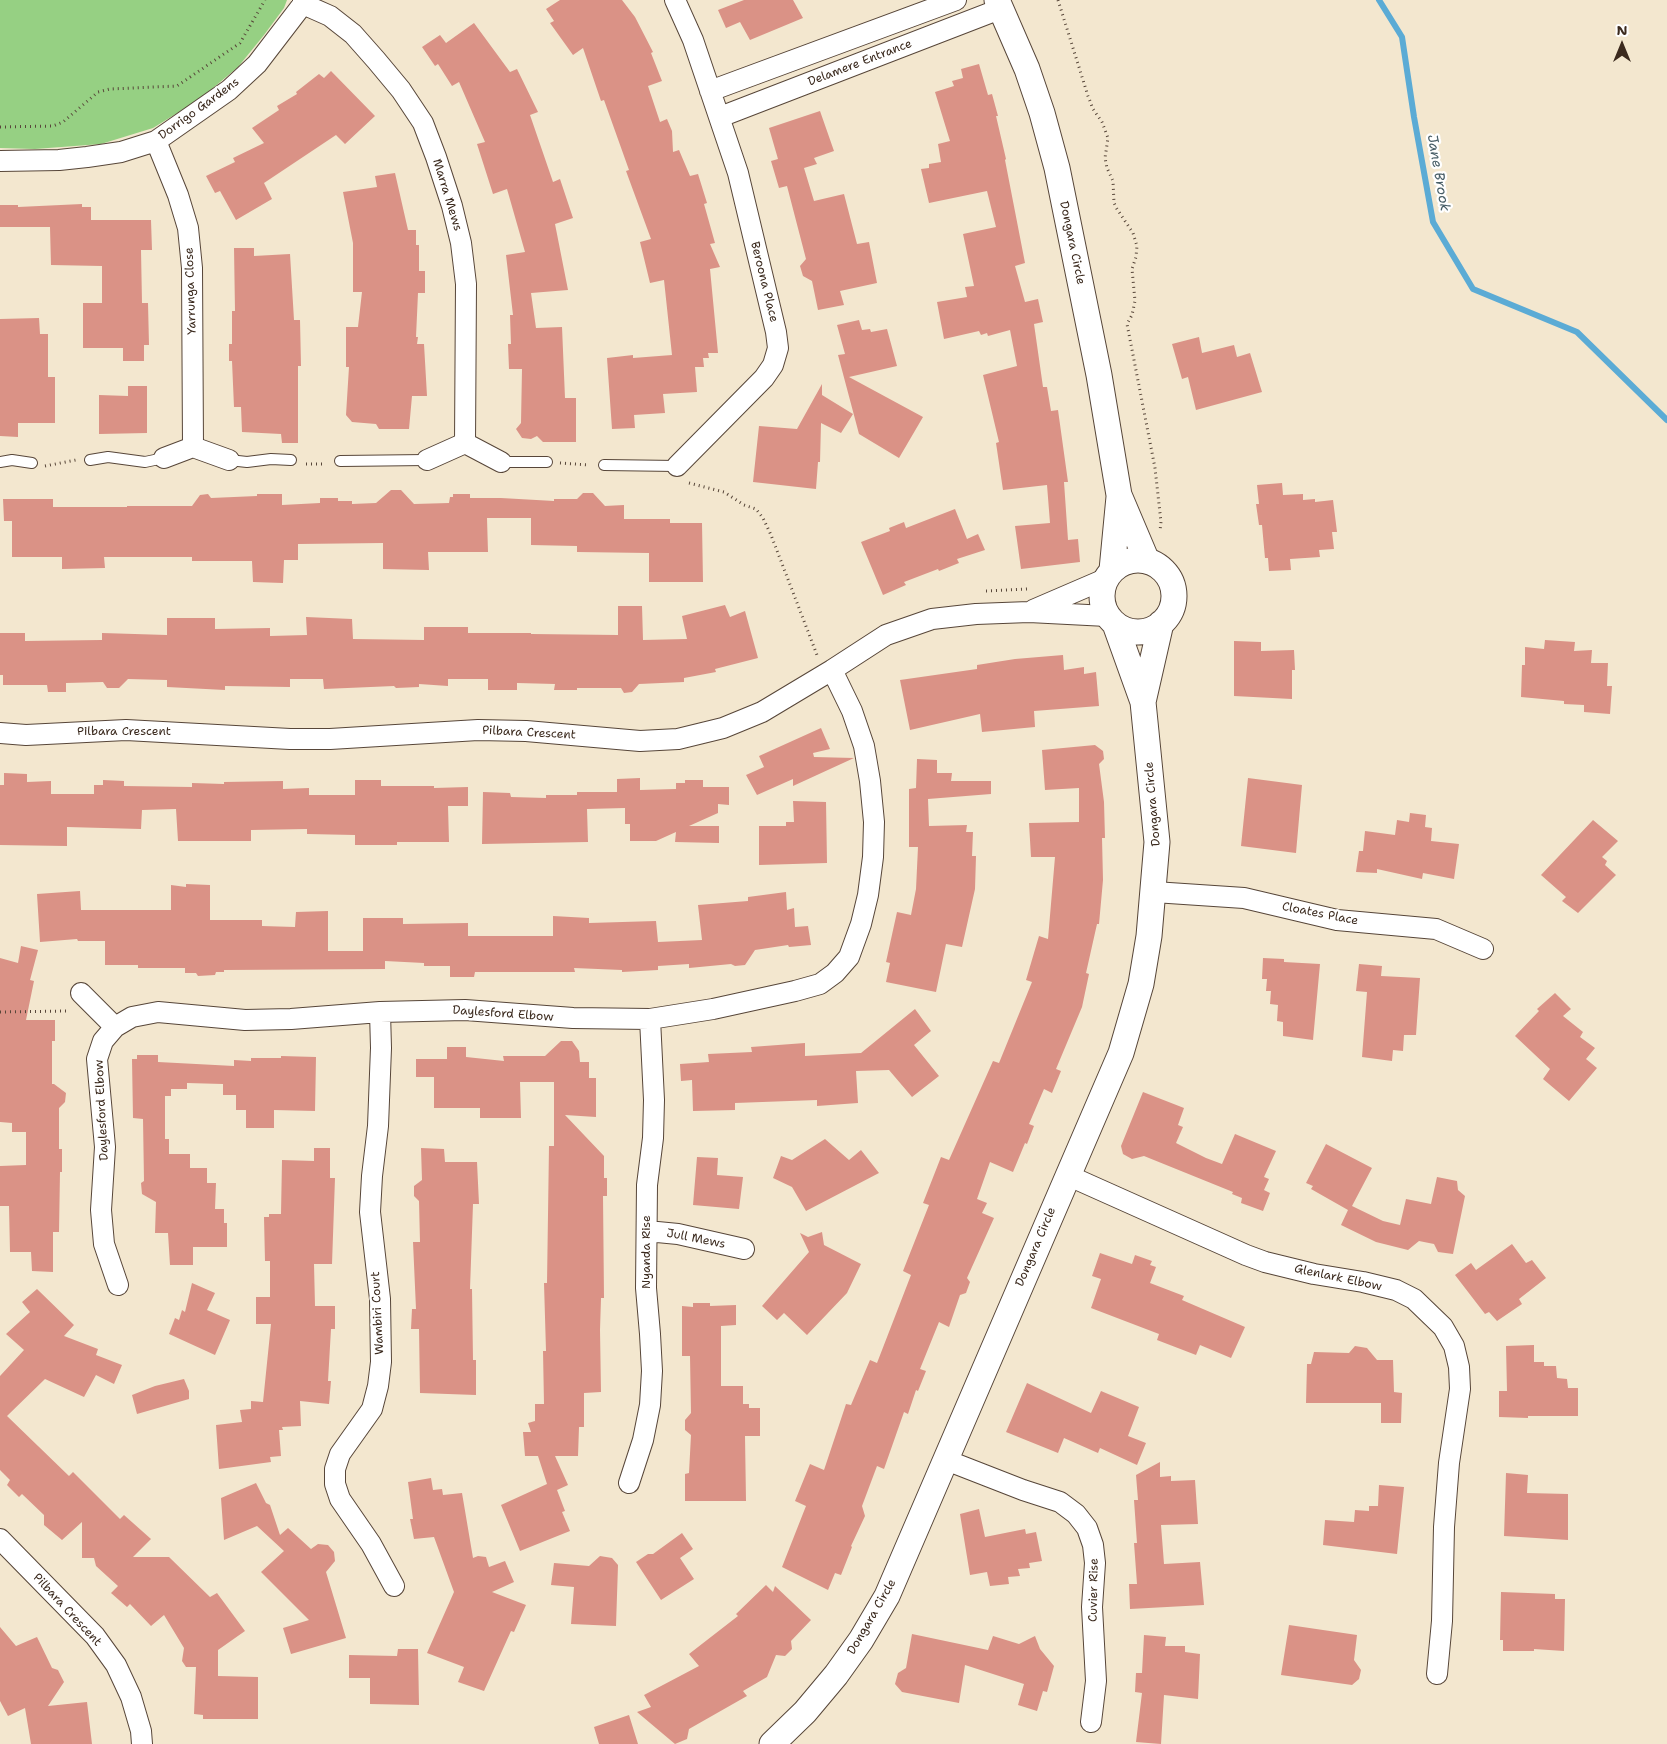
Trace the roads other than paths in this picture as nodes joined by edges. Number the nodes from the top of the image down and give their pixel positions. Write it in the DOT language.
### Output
graph roads {
  1 [pos="675,0"];
  2 [pos="956,0"];
  3 [pos="303,2"];
  4 [pos="999,5"];
  5 [pos="710,91"];
  6 [pos="720,117"];
  7 [pos="156,141"];
  8 [pos="0,161"];
  9 [pos="465,442"];
  10 [pos="194,447"];
  11 [pos="164,458"];
  12 [pos="90,460"];
  13 [pos="229,460"];
  14 [pos="291,460"];
  15 [pos="426,460"];
  16 [pos="340,461"];
  17 [pos="0,462"];
  18 [pos="502,462"];
  19 [pos="547,462"];
  20 [pos="32,463"];
  21 [pos="604,465"];
  22 [pos="677,466"];
  23 [pos="1119,495"];
  24 [pos="1147,561"];
  25 [pos="1108,574"];
  26 [pos="1029,612"];
  27 [pos="1111,620"];
  28 [pos="1161,623"];
  29 [pos="829,661"];
  30 [pos="1143,702"];
  31 [pos="0,733"];
  32 [pos="1154,892"];
  33 [pos="1483,950"];
  34 [pos="81,993"];
  35 [pos="380,1012"];
  36 [pos="650,1019"];
  37 [pos="114,1027"];
  38 [pos="1067,1176"];
  39 [pos="647,1231"];
  40 [pos="744,1249"];
  41 [pos="118,1285"];
  42 [pos="946,1460"];
  43 [pos="630,1483"];
  44 [pos="0,1539"];
  45 [pos="394,1586"];
  46 [pos="1437,1674"];
  47 [pos="1091,1722"];
  48 [pos="142,1744"];
  49 [pos="772,1744"];
  1 -- 5 [label="street, Beroona Place"];
  2 -- 5 [label="street, Delamere Entrance"];
  3 -- 7 [label="street, Dorrigo Gardens"];
  3 -- 9 [label="street, Marra Mews"];
  4 -- 6 [label="street, Delamere Entrance"];
  4 -- 23 [label="street, Dongara Circle"];
  5 -- 6 [label="street, Beroona Place"];
  6 -- 22 [label="street, Beroona Place"];
  7 -- 8 [label="street, Dorrigo Gardens"];
  7 -- 10 [label="street, Yarrunga Close"];
  9 -- 15 [label="street"];
  9 -- 18 [label="street"];
  10 -- 11 [label="street"];
  10 -- 13 [label="street"];
  11 -- 12 [label="lane"];
  13 -- 14 [label="lane"];
  15 -- 16 [label="lane"];
  17 -- 20 [label="lane"];
  18 -- 19 [label="lane"];
  21 -- 22 [label="lane"];
  23 -- 24 [label="street, Dongara Circle"];
  23 -- 25 [label="street, Dongara Circle"];
  24 -- 25 [label="street"];
  24 -- 28 [label="street"];
  25 -- 26 [label="street, Pilbara Crescent"];
  25 -- 27 [label="street"];
  26 -- 27 [label="street, Pilbara Crescent"];
  26 -- 29 [label="street, Pilbara Crescent"];
  27 -- 28 [label="street"];
  27 -- 30 [label="street, Dongara Circle"];
  28 -- 30 [label="street, Dongara Circle"];
  29 -- 31 [label="street, Pilbara Crescent"];
  29 -- 36 [label="street, Daylesford Elbow"];
  30 -- 32 [label="street, Dongara Circle"];
  32 -- 33 [label="street, Cloates Place"];
  32 -- 38 [label="street, Dongara Circle"];
  34 -- 37 [label="street"];
  35 -- 36 [label="street, Daylesford Elbow"];
  35 -- 37 [label="street, Daylesford Elbow"];
  35 -- 45 [label="street, Wambiri Court"];
  36 -- 39 [label="street, Nyanda Rise"];
  37 -- 41 [label="street, Daylesford Elbow"];
  38 -- 42 [label="street, Dongara Circle"];
  38 -- 46 [label="street, Glenlark Elbow"];
  39 -- 40 [label="street, Jull Mews"];
  39 -- 43 [label="street, Nyanda Rise"];
  42 -- 47 [label="street, Cuvier Rise"];
  42 -- 49 [label="street, Dongara Circle"];
  44 -- 48 [label="street, Pilbara Crescent"];
}
